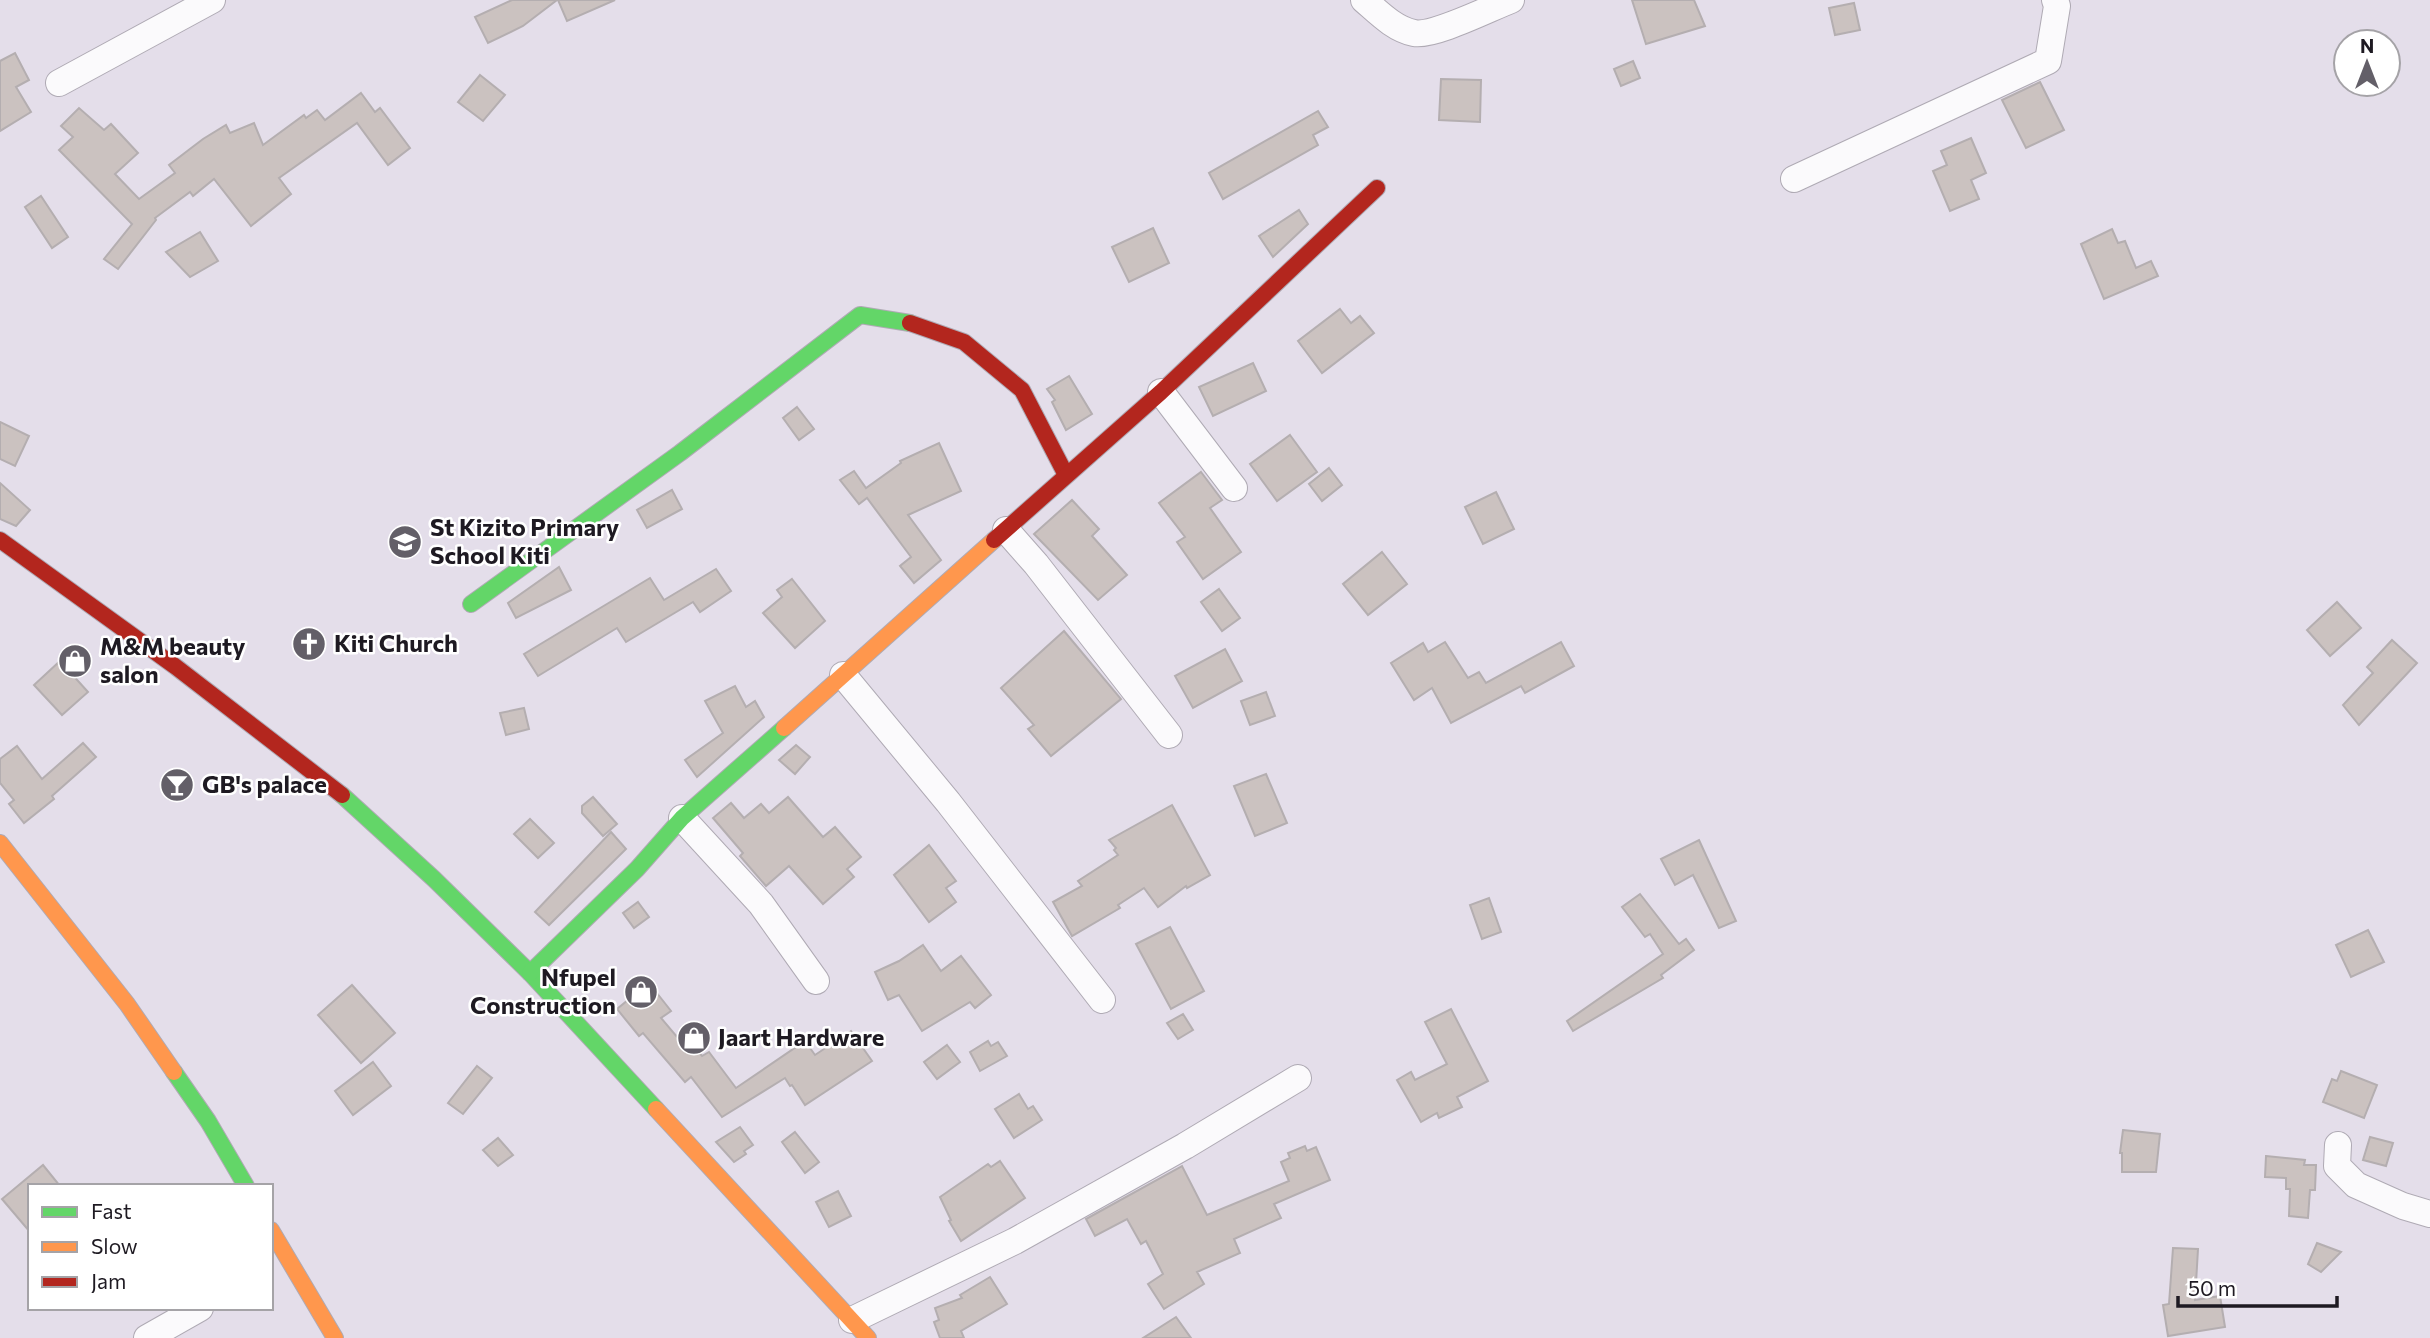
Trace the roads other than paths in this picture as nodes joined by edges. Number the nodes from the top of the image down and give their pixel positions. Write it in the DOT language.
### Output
graph roads {
  1 [pos="212,0"];
  2 [pos="1364,0"];
  3 [pos="1511,0"];
  4 [pos="2055,0"];
  5 [pos="60,83"];
  6 [pos="1794,179"];
  7 [pos="1377,188"];
  8 [pos="1161,392"];
  9 [pos="1066,475"];
  10 [pos="1234,488"];
  11 [pos="1006,530"];
  12 [pos="0,540"];
  13 [pos="471,604"];
  14 [pos="843,675"];
  15 [pos="1170,735"];
  16 [pos="682,818"];
  17 [pos="0,843"];
  18 [pos="530,973"];
  19 [pos="816,981"];
  20 [pos="1102,999"];
  21 [pos="1297,1078"];
  22 [pos="2338,1144"];
  23 [pos="245,1184"];
  24 [pos="2430,1214"];
  25 [pos="273,1238"];
  26 [pos="279,1263"];
  27 [pos="196,1310"];
  28 [pos="860,1329"];
  29 [pos="147,1338"];
  30 [pos="335,1338"];
  1 -- 5 [label="street"];
  2 -- 3 [label="street"];
  4 -- 6 [label="street"];
  7 -- 8 [label="street"];
  8 -- 9 [label="street"];
  8 -- 10 [label="street"];
  9 -- 11 [label="street"];
  9 -- 13 [label="street"];
  11 -- 14 [label="street"];
  11 -- 15 [label="street"];
  12 -- 18 [label="street"];
  14 -- 16 [label="street"];
  14 -- 20 [label="street"];
  16 -- 18 [label="street"];
  16 -- 19 [label="street"];
  17 -- 23 [label="street"];
  18 -- 28 [label="street"];
  21 -- 28 [label="street"];
  22 -- 24 [label="street"];
  25 -- 26 [label="street"];
  26 -- 30 [label="street"];
  27 -- 29 [label="street"];
}
